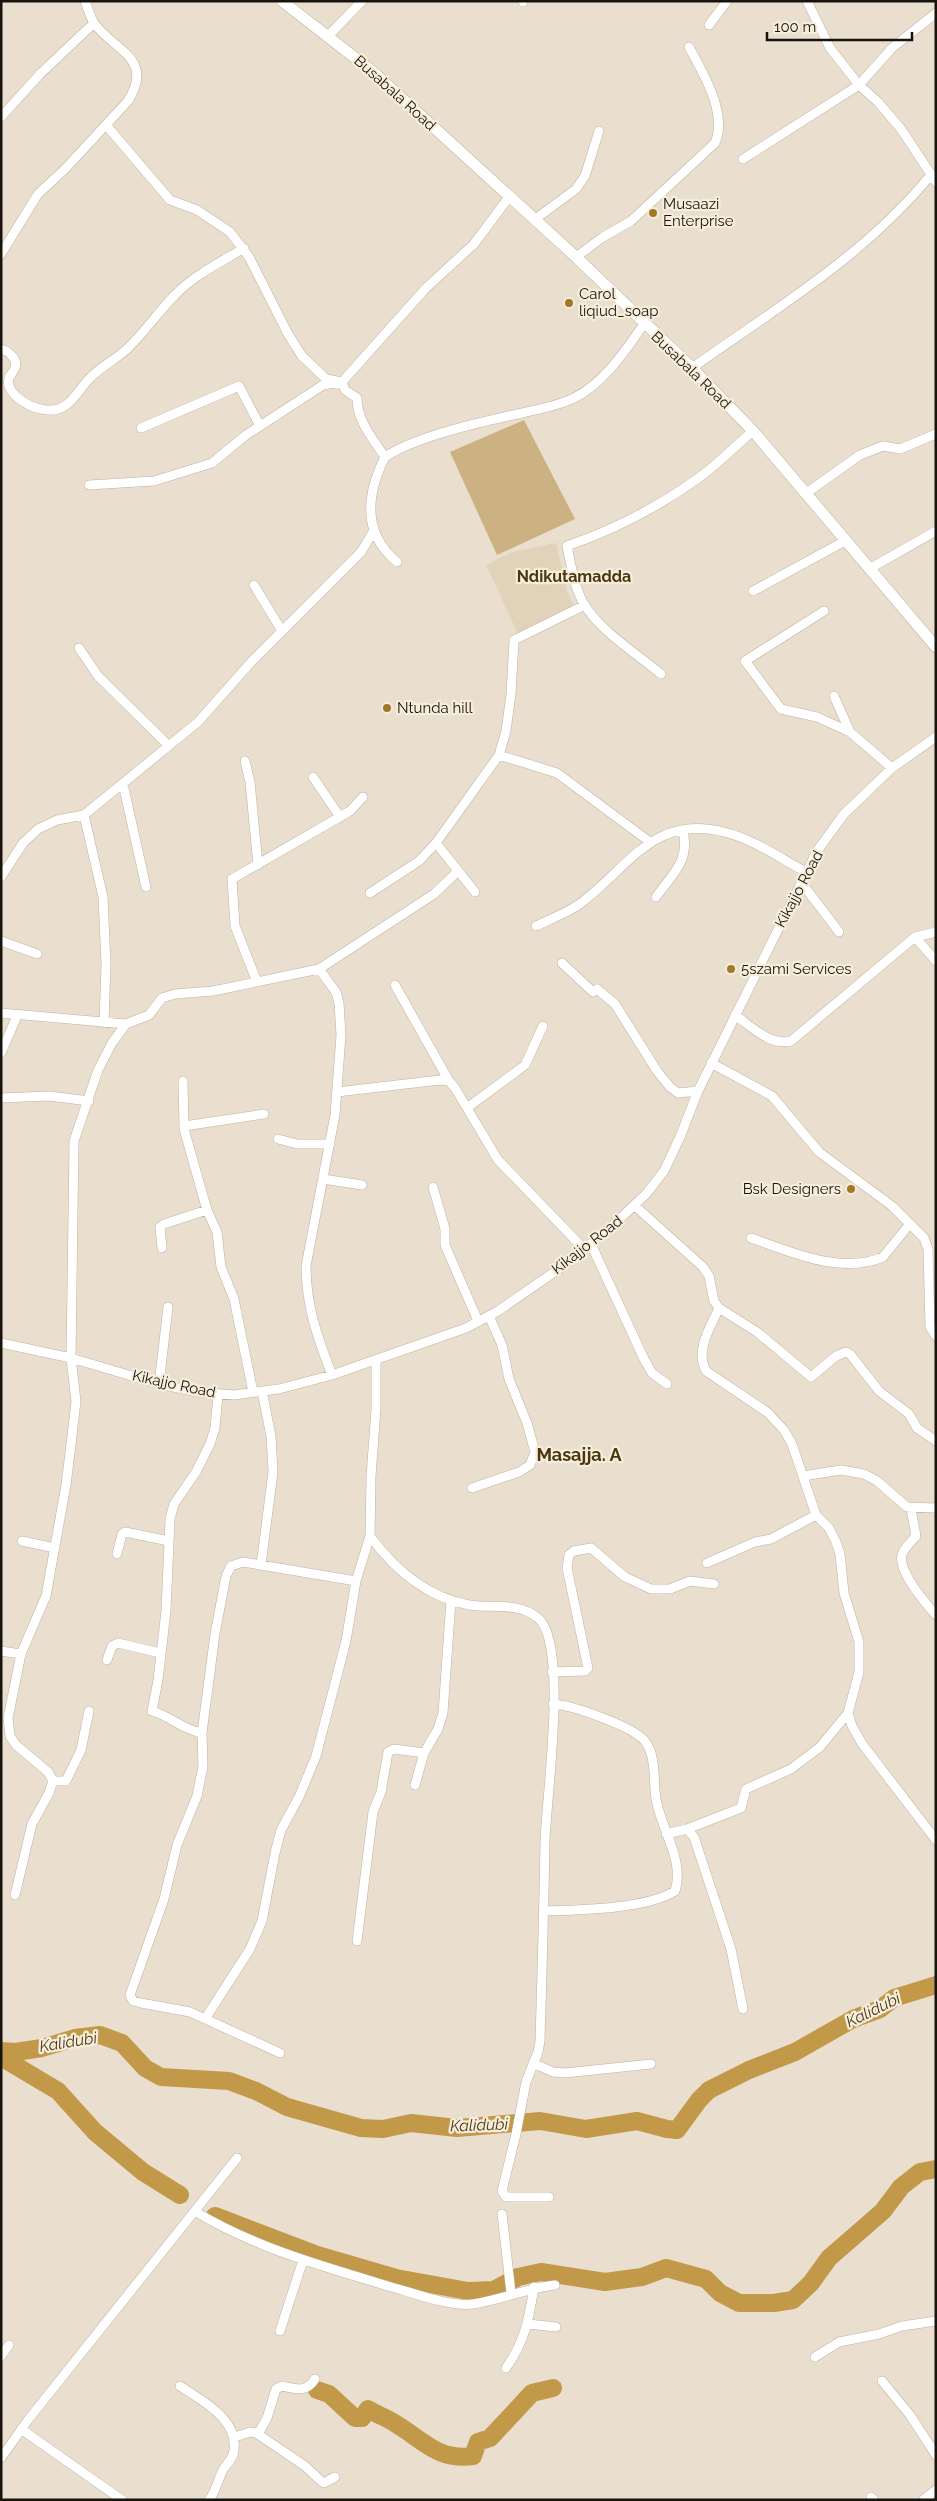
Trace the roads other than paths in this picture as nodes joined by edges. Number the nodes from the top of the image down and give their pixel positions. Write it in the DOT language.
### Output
graph roads {
  1 [pos="85,1"];
  2 [pos="282,1"];
  3 [pos="362,1"];
  4 [pos="727,1"];
  5 [pos="807,1"];
  6 [pos="936,13"];
  7 [pos="94,23"];
  8 [pos="709,24"];
  9 [pos="328,36"];
  10 [pos="689,47"];
  11 [pos="859,85"];
  12 [pos="1,117"];
  13 [pos="106,125"];
  14 [pos="599,131"];
  15 [pos="743,159"];
  16 [pos="933,179"];
  17 [pos="509,197"];
  18 [pos="534,220"];
  19 [pos="244,248"];
  20 [pos="1,254"];
  21 [pos="576,257"];
  22 [pos="644,324"];
  23 [pos="1,349"];
  24 [pos="692,368"];
  25 [pos="342,382"];
  26 [pos="260,426"];
  27 [pos="141,428"];
  28 [pos="753,431"];
  29 [pos="936,434"];
  30 [pos="385,458"];
  31 [pos="89,485"];
  32 [pos="805,494"];
  33 [pos="936,531"];
  34 [pos="373,532"];
  35 [pos="845,541"];
  36 [pos="397,562"];
  37 [pos="869,569"];
  38 [pos="254,585"];
  39 [pos="753,591"];
  40 [pos="584,605"];
  41 [pos="824,611"];
  42 [pos="282,631"];
  43 [pos="936,647"];
  44 [pos="79,648"];
  45 [pos="661,674"];
  46 [pos="834,696"];
  47 [pos="850,732"];
  48 [pos="936,737"];
  49 [pos="168,745"];
  50 [pos="499,755"];
  51 [pos="245,761"];
  52 [pos="892,768"];
  53 [pos="313,777"];
  54 [pos="123,784"];
  55 [pos="363,798"];
  56 [pos="84,815"];
  57 [pos="340,816"];
  58 [pos="683,830"];
  59 [pos="650,842"];
  60 [pos="436,843"];
  61 [pos="258,864"];
  62 [pos="458,872"];
  63 [pos="806,872"];
  64 [pos="1,877"];
  65 [pos="801,882"];
  66 [pos="146,887"];
  67 [pos="475,892"];
  68 [pos="370,893"];
  69 [pos="656,898"];
  70 [pos="536,926"];
  71 [pos="839,932"];
  72 [pos="936,932"];
  73 [pos="915,937"];
  74 [pos="1,941"];
  75 [pos="36,954"];
  76 [pos="936,961"];
  77 [pos="562,963"];
  78 [pos="319,969"];
  79 [pos="257,982"];
  80 [pos="395,985"];
  81 [pos="1,1013"];
  82 [pos="735,1015"];
  83 [pos="17,1016"];
  84 [pos="104,1023"];
  85 [pos="126,1024"];
  86 [pos="543,1026"];
  87 [pos="1,1053"];
  88 [pos="711,1063"];
  89 [pos="183,1081"];
  90 [pos="449,1081"];
  91 [pos="698,1091"];
  92 [pos="337,1092"];
  93 [pos="1,1098"];
  94 [pos="89,1101"];
  95 [pos="467,1108"];
  96 [pos="264,1114"];
  97 [pos="184,1126"];
  98 [pos="278,1139"];
  99 [pos="330,1144"];
  100 [pos="323,1180"];
  101 [pos="362,1185"];
  102 [pos="433,1187"];
  103 [pos="635,1206"];
  104 [pos="208,1210"];
  105 [pos="908,1225"];
  106 [pos="751,1238"];
  107 [pos="587,1246"];
  108 [pos="162,1248"];
  109 [pos="168,1307"];
  110 [pos="719,1308"];
  111 [pos="489,1316"];
  112 [pos="478,1321"];
  113 [pos="936,1336"];
  114 [pos="1,1344"];
  115 [pos="71,1358"];
  116 [pos="376,1360"];
  117 [pos="332,1376"];
  118 [pos="159,1384"];
  119 [pos="667,1384"];
  120 [pos="257,1392"];
  121 [pos="218,1395"];
  122 [pos="936,1441"];
  123 [pos="803,1476"];
  124 [pos="472,1488"];
  125 [pos="936,1508"];
  126 [pos="911,1509"];
  127 [pos="816,1515"];
  128 [pos="370,1536"];
  129 [pos="22,1540"];
  130 [pos="169,1541"];
  131 [pos="55,1548"];
  132 [pos="117,1554"];
  133 [pos="707,1564"];
  134 [pos="261,1565"];
  135 [pos="356,1581"];
  136 [pos="714,1584"];
  137 [pos="451,1600"];
  138 [pos="936,1615"];
  139 [pos="1,1652"];
  140 [pos="160,1653"];
  141 [pos="21,1654"];
  142 [pos="107,1660"];
  143 [pos="552,1672"];
  144 [pos="552,1704"];
  145 [pos="89,1711"];
  146 [pos="848,1713"];
  147 [pos="202,1734"];
  148 [pos="424,1752"];
  149 [pos="52,1781"];
  150 [pos="415,1785"];
  151 [pos="688,1829"];
  152 [pos="666,1834"];
  153 [pos="936,1840"];
  154 [pos="15,1895"];
  155 [pos="545,1911"];
  156 [pos="358,1941"];
  157 [pos="743,2009"];
  158 [pos="205,2019"];
  159 [pos="280,2053"];
  160 [pos="533,2063"];
  161 [pos="651,2064"];
  162 [pos="237,2158"];
  163 [pos="549,2196"];
  164 [pos="196,2212"];
  165 [pos="502,2214"];
  166 [pos="304,2260"];
  167 [pos="555,2284"];
  168 [pos="534,2287"];
  169 [pos="511,2291"];
  170 [pos="936,2321"];
  171 [pos="528,2324"];
  172 [pos="556,2327"];
  173 [pos="280,2331"];
  174 [pos="9,2345"];
  175 [pos="1,2356"];
  176 [pos="815,2357"];
  177 [pos="506,2368"];
  178 [pos="315,2379"];
  179 [pos="882,2381"];
  180 [pos="180,2386"];
  181 [pos="22,2429"];
  182 [pos="258,2434"];
  183 [pos="235,2437"];
  184 [pos="936,2455"];
  185 [pos="1,2458"];
  186 [pos="335,2476"];
  187 [pos="936,2490"];
  188 [pos="924,2499"];
  189 [pos="122,2500"];
  190 [pos="209,2500"];
  1 -- 7 [label="street"];
  2 -- 9 [label="street, Busabala Road"];
  3 -- 9 [label="street"];
  4 -- 8 [label="street"];
  5 -- 11 [label="street"];
  6 -- 11 [label="street"];
  7 -- 12 [label="street"];
  7 -- 13 [label="street"];
  9 -- 17 [label="street, Busabala Road"];
  10 -- 21 [label="street"];
  11 -- 15 [label="street"];
  11 -- 16 [label="street"];
  13 -- 19 [label="street"];
  13 -- 20 [label="street"];
  14 -- 18 [label="street"];
  16 -- 24 [label="street"];
  17 -- 18 [label="street, Busabala Road"];
  17 -- 25 [label="street"];
  18 -- 21 [label="street, Busabala Road"];
  19 -- 23 [label="street"];
  19 -- 25 [label="street"];
  21 -- 22 [label="street, Busabala Road"];
  22 -- 24 [label="street, Busabala Road"];
  22 -- 30 [label="street"];
  24 -- 28 [label="street, Busabala Road"];
  25 -- 26 [label="street"];
  25 -- 30 [label="street"];
  26 -- 27 [label="street"];
  26 -- 31 [label="street"];
  28 -- 32 [label="street, Busabala Road"];
  28 -- 40 [label="street"];
  29 -- 32 [label="street"];
  30 -- 34 [label="street"];
  32 -- 35 [label="street, Busabala Road"];
  33 -- 37 [label="street"];
  34 -- 36 [label="street"];
  34 -- 42 [label="street"];
  35 -- 37 [label="street, Busabala Road"];
  35 -- 39 [label="street"];
  37 -- 43 [label="street, Busabala Road"];
  38 -- 42 [label="street"];
  40 -- 45 [label="street"];
  40 -- 50 [label="street"];
  41 -- 47 [label="street"];
  42 -- 49 [label="street"];
  44 -- 49 [label="street"];
  46 -- 47 [label="street"];
  47 -- 52 [label="street"];
  48 -- 52 [label="street, Kikajjo Road"];
  49 -- 54 [label="street"];
  50 -- 59 [label="street"];
  50 -- 60 [label="street"];
  51 -- 61 [label="street"];
  52 -- 63 [label="street, Kikajjo Road"];
  53 -- 57 [label="street"];
  54 -- 56 [label="street"];
  54 -- 66 [label="street"];
  55 -- 57 [label="street"];
  56 -- 64 [label="street"];
  56 -- 84 [label="street"];
  57 -- 61 [label="street"];
  58 -- 59 [label="street"];
  58 -- 63 [label="street"];
  58 -- 69 [label="street"];
  59 -- 70 [label="street"];
  60 -- 62 [label="street"];
  60 -- 68 [label="street"];
  61 -- 79 [label="street"];
  62 -- 67 [label="street"];
  62 -- 78 [label="street"];
  63 -- 65 [label="street, Kikajjo Road"];
  65 -- 71 [label="street"];
  65 -- 82 [label="street, Kikajjo Road"];
  72 -- 73 [label="street"];
  73 -- 76 [label="street"];
  73 -- 82 [label="street"];
  74 -- 75 [label="street"];
  77 -- 91 [label="street"];
  78 -- 79 [label="street"];
  78 -- 92 [label="street"];
  79 -- 85 [label="street"];
  80 -- 90 [label="street"];
  81 -- 83 [label="street"];
  82 -- 88 [label="street, Kikajjo Road"];
  83 -- 84 [label="street"];
  83 -- 87 [label="street"];
  84 -- 85 [label="street"];
  85 -- 94 [label="street"];
  86 -- 95 [label="street"];
  88 -- 91 [label="street, Kikajjo Road"];
  88 -- 105 [label="street"];
  89 -- 97 [label="street"];
  90 -- 92 [label="street"];
  90 -- 95 [label="street"];
  91 -- 103 [label="street, Kikajjo Road"];
  92 -- 99 [label="street"];
  93 -- 94 [label="street"];
  94 -- 115 [label="street"];
  95 -- 107 [label="street"];
  96 -- 97 [label="street"];
  97 -- 104 [label="street"];
  98 -- 99 [label="street"];
  99 -- 100 [label="street"];
  100 -- 101 [label="street"];
  100 -- 117 [label="street"];
  102 -- 112 [label="street"];
  103 -- 107 [label="street, Kikajjo Road"];
  103 -- 110 [label="street"];
  104 -- 108 [label="street"];
  104 -- 120 [label="street"];
  105 -- 106 [label="street"];
  105 -- 113 [label="street"];
  107 -- 111 [label="street, Kikajjo Road"];
  107 -- 119 [label="street"];
  109 -- 118 [label="street"];
  110 -- 122 [label="street"];
  110 -- 123 [label="street"];
  111 -- 112 [label="street, Kikajjo Road"];
  111 -- 124 [label="street"];
  112 -- 116 [label="street, Kikajjo Road"];
  114 -- 115 [label="street, Kikajjo Road"];
  115 -- 118 [label="street, Kikajjo Road"];
  115 -- 131 [label="street"];
  116 -- 117 [label="street, Kikajjo Road"];
  116 -- 128 [label="street"];
  117 -- 120 [label="street, Kikajjo Road"];
  118 -- 121 [label="street, Kikajjo Road"];
  120 -- 121 [label="street, Kikajjo Road"];
  120 -- 134 [label="street"];
  121 -- 130 [label="street"];
  123 -- 126 [label="street"];
  123 -- 127 [label="street"];
  125 -- 126 [label="street"];
  126 -- 138 [label="street"];
  127 -- 133 [label="street"];
  127 -- 146 [label="street"];
  128 -- 135 [label="street"];
  128 -- 137 [label="street"];
  129 -- 131 [label="street"];
  130 -- 132 [label="street"];
  130 -- 140 [label="street"];
  131 -- 141 [label="street"];
  134 -- 135 [label="street"];
  134 -- 147 [label="street"];
  135 -- 158 [label="street"];
  136 -- 143 [label="street"];
  137 -- 143 [label="street"];
  137 -- 148 [label="street"];
  139 -- 141 [label="street"];
  140 -- 142 [label="street"];
  140 -- 147 [label="street"];
  141 -- 149 [label="street"];
  143 -- 144 [label="street"];
  144 -- 152 [label="street"];
  144 -- 155 [label="street"];
  145 -- 149 [label="street"];
  146 -- 151 [label="street"];
  146 -- 153 [label="street"];
  147 -- 158 [label="street"];
  148 -- 150 [label="street"];
  148 -- 156 [label="street"];
  149 -- 154 [label="street"];
  151 -- 152 [label="street"];
  151 -- 157 [label="street"];
  152 -- 155 [label="street"];
  155 -- 160 [label="street"];
  158 -- 159 [label="street"];
  160 -- 161 [label="street"];
  160 -- 163 [label="street"];
  162 -- 164 [label="street"];
  164 -- 166 [label="street"];
  164 -- 181 [label="street"];
  165 -- 169 [label="street"];
  166 -- 169 [label="street"];
  166 -- 173 [label="street"];
  167 -- 168 [label="street"];
  168 -- 169 [label="street"];
  168 -- 171 [label="street"];
  170 -- 176 [label="street"];
  171 -- 172 [label="street"];
  171 -- 177 [label="street"];
  174 -- 175 [label="street"];
  178 -- 182 [label="street"];
  179 -- 184 [label="street"];
  180 -- 183 [label="street"];
  181 -- 185 [label="street"];
  181 -- 189 [label="street"];
  182 -- 183 [label="street"];
  182 -- 186 [label="street"];
  183 -- 190 [label="street"];
  187 -- 188 [label="street"];
}
